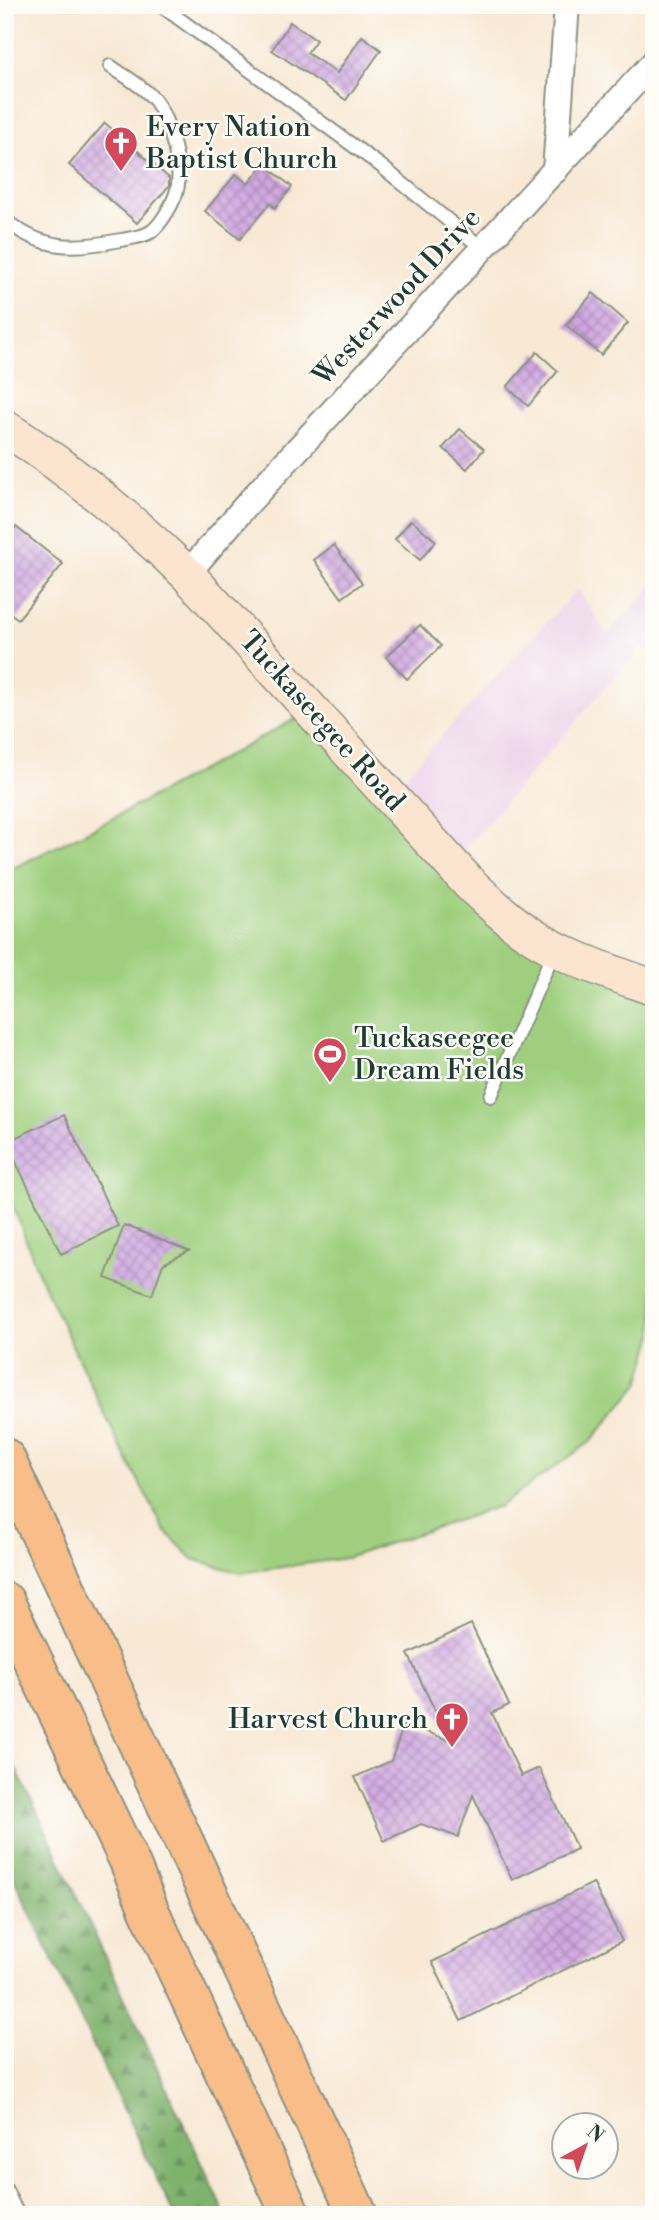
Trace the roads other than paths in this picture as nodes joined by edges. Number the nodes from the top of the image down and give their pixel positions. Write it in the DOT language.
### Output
graph roads {
  1 [pos="567,5"];
  2 [pos="163,7"];
  3 [pos="654,62"];
  4 [pos="110,66"];
  5 [pos="555,171"];
  6 [pos="5,220"];
  7 [pos="482,248"];
  8 [pos="5,428"];
  9 [pos="187,574"];
  10 [pos="556,948"];
  11 [pos="654,988"];
  12 [pos="491,1096"];
  13 [pos="5,1458"];
  14 [pos="5,1602"];
  15 [pos="5,2188"];
  16 [pos="18,2215"];
  17 [pos="291,2215"];
  18 [pos="358,2215"];
  1 -- 5 [label="street"];
  2 -- 7 [label="lane"];
  3 -- 5 [label="street, Westerwood Drive"];
  4 -- 6 [label="lane"];
  5 -- 7 [label="street, Westerwood Drive"];
  7 -- 9 [label="street, Westerwood Drive"];
  8 -- 9 [label="street, Tuckaseegee Road"];
  9 -- 10 [label="street, Tuckaseegee Road"];
  10 -- 11 [label="street, Tuckaseegee Road"];
  10 -- 12 [label="lane"];
  13 -- 18 [label="highway"];
  14 -- 17 [label="highway"];
  15 -- 16 [label="lane"];
}
